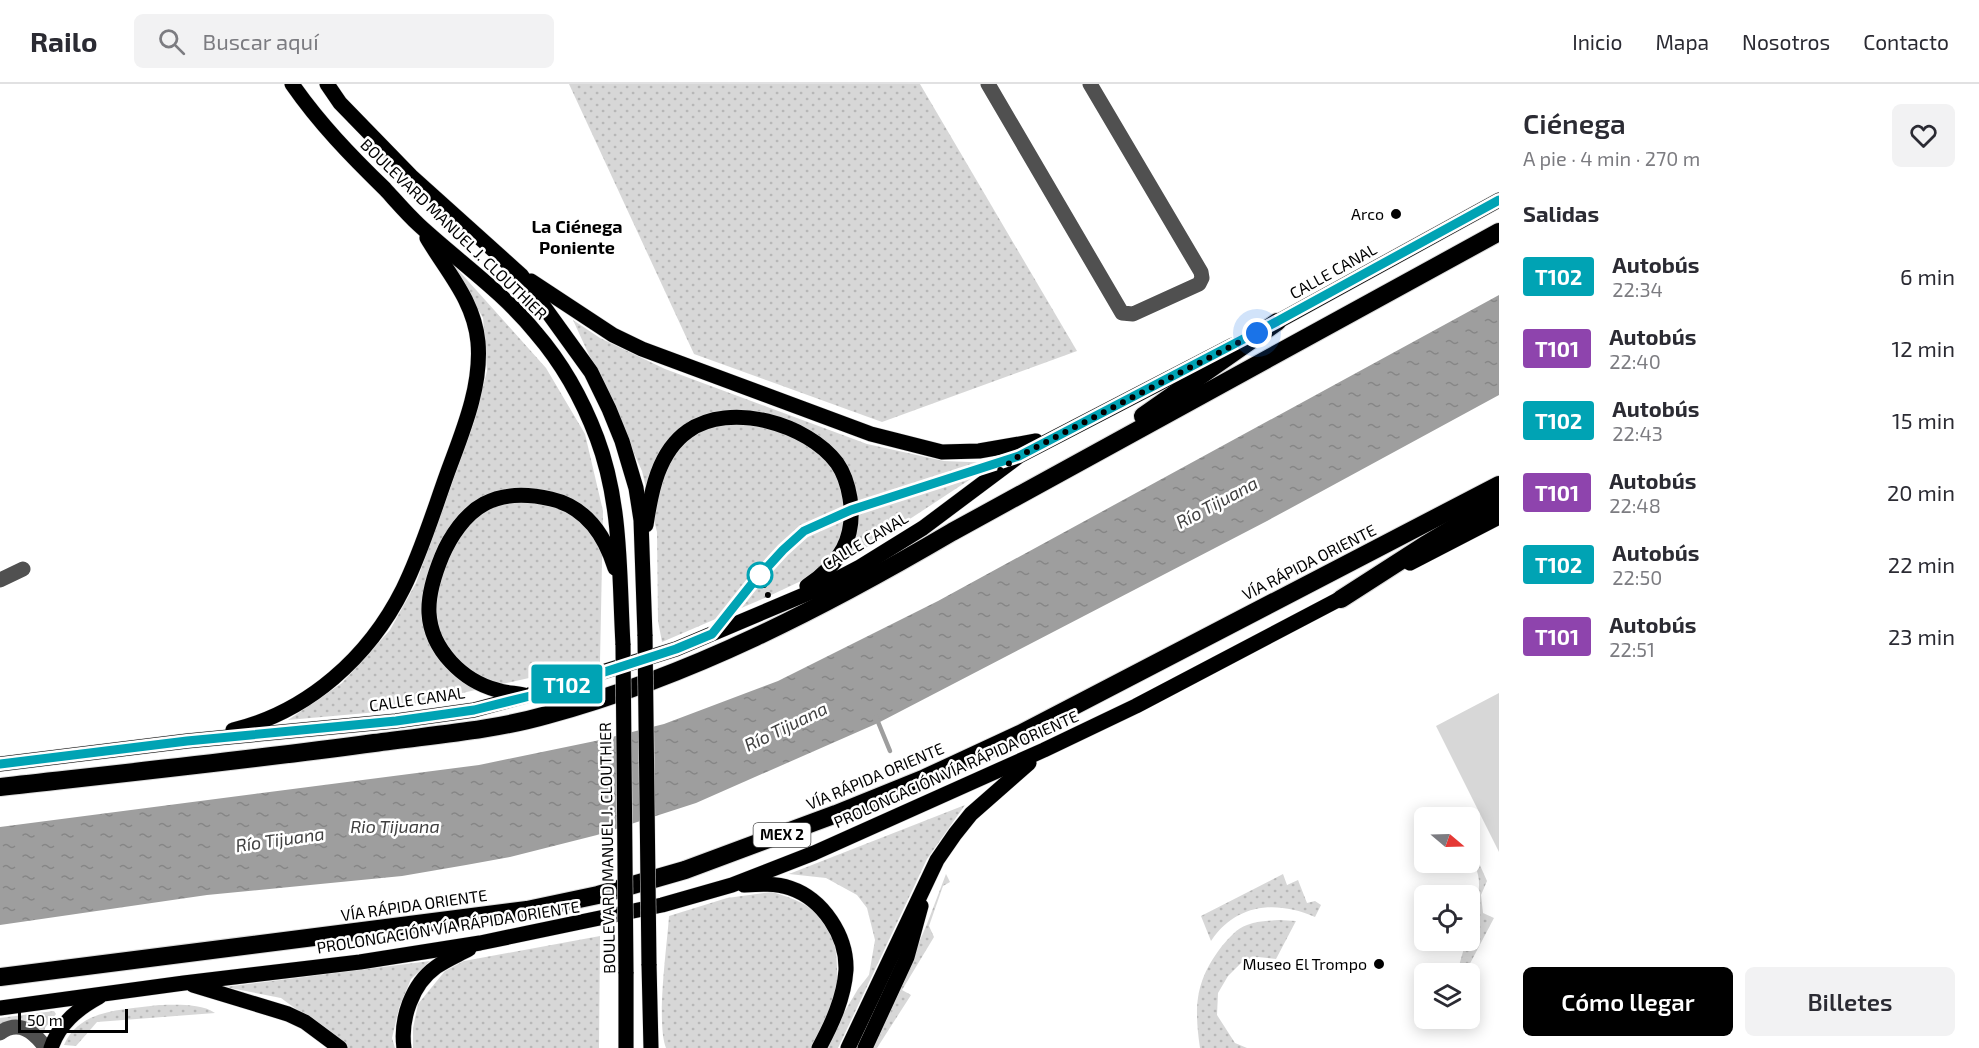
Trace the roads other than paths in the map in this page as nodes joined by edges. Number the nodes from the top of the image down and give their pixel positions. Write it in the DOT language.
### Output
graph roads {
  1 [pos="292,84"];
  2 [pos="327,84"];
  3 [pos="988,84"];
  4 [pos="1090,84"];
  5 [pos="1499,200"];
  6 [pos="419,225"];
  7 [pos="1499,232"];
  8 [pos="521,275"];
  9 [pos="1276,322"];
  10 [pos="1056,437"];
  11 [pos="1065,470"];
  12 [pos="1499,485"];
  13 [pos="1499,501"];
  14 [pos="1499,518"];
  15 [pos="642,555"];
  16 [pos="23,569"];
  17 [pos="0,580"];
  18 [pos="620,584"];
  19 [pos="1341,599"];
  20 [pos="773,608"];
  21 [pos="530,696"];
  22 [pos="187,741"];
  23 [pos="1044,750"];
  24 [pos="0,764"];
  25 [pos="0,787"];
  26 [pos="926,882"];
  27 [pos="732,885"];
  28 [pos="480,943"];
  29 [pos="0,977"];
  30 [pos="184,983"];
  31 [pos="104,994"];
  32 [pos="0,1008"];
  33 [pos="651,1008"];
  34 [pos="0,1033"];
  35 [pos="49,1048"];
  36 [pos="340,1048"];
  37 [pos="404,1048"];
  38 [pos="623,1048"];
  39 [pos="651,1048"];
  40 [pos="659,1048"];
  41 [pos="819,1048"];
  42 [pos="848,1048"];
  43 [pos="865,1048"];
  1 -- 6 [label="main road, BOULEVARD MANUEL J. CLOUTHIER"];
  2 -- 8 [label="main road, BOULEVARD MANUEL J. CLOUTHIER"];
  3 -- 4 [label="street"];
  5 -- 9 [label="main road, CALLE CANAL"];
  6 -- 18 [label="main road, BOULEVARD MANUEL J. CLOUTHIER"];
  6 -- 22 [label="main road"];
  7 -- 11 [label="highway"];
  8 -- 10 [label="main road"];
  8 -- 15 [label="main road, BOULEVARD MANUEL J. CLOUTHIER"];
  9 -- 10 [label="main road, CALLE CANAL"];
  9 -- 11 [label="highway"];
  10 -- 20 [label="main road, CALLE CANAL"];
  11 -- 25 [label="highway"];
  12 -- 29 [label="highway, VÍA RÁPIDA ORIENTE / MEX 2"];
  13 -- 19 [label="highway"];
  14 -- 19 [label="main road, PROLONGACIÓN VÍA RÁPIDA ORIENTE"];
  15 -- 20 [label="main road"];
  15 -- 33 [label="main road, BOULEVARD MANUEL J. CLOUTHIER, bridge"];
  16 -- 17 [label="street"];
  18 -- 21 [label="main road"];
  18 -- 38 [label="main road, BOULEVARD MANUEL J. CLOUTHIER, bridge"];
  19 -- 23 [label="main road, PROLONGACIÓN VÍA RÁPIDA ORIENTE"];
  20 -- 21 [label="main road, CALLE CANAL"];
  21 -- 22 [label="main road, CALLE CANAL"];
  22 -- 24 [label="main road"];
  23 -- 26 [label="main road"];
  23 -- 27 [label="main road, PROLONGACIÓN VÍA RÁPIDA ORIENTE"];
  26 -- 42 [label="main road"];
  26 -- 43 [label="main road"];
  27 -- 28 [label="main road, PROLONGACIÓN VÍA RÁPIDA ORIENTE"];
  27 -- 41 [label="main road"];
  28 -- 30 [label="main road, PROLONGACIÓN VÍA RÁPIDA ORIENTE"];
  28 -- 37 [label="main road"];
  30 -- 31 [label="main road, PROLONGACIÓN VÍA RÁPIDA ORIENTE"];
  30 -- 36 [label="main road"];
  31 -- 32 [label="main road, PROLONGACIÓN VÍA RÁPIDA ORIENTE"];
  31 -- 35 [label="main road"];
  33 -- 39 [label="main road, BOULEVARD MANUEL J. CLOUTHIER"];
  33 -- 40 [label="main road"];
  34 -- 35 [label="street"];
}
